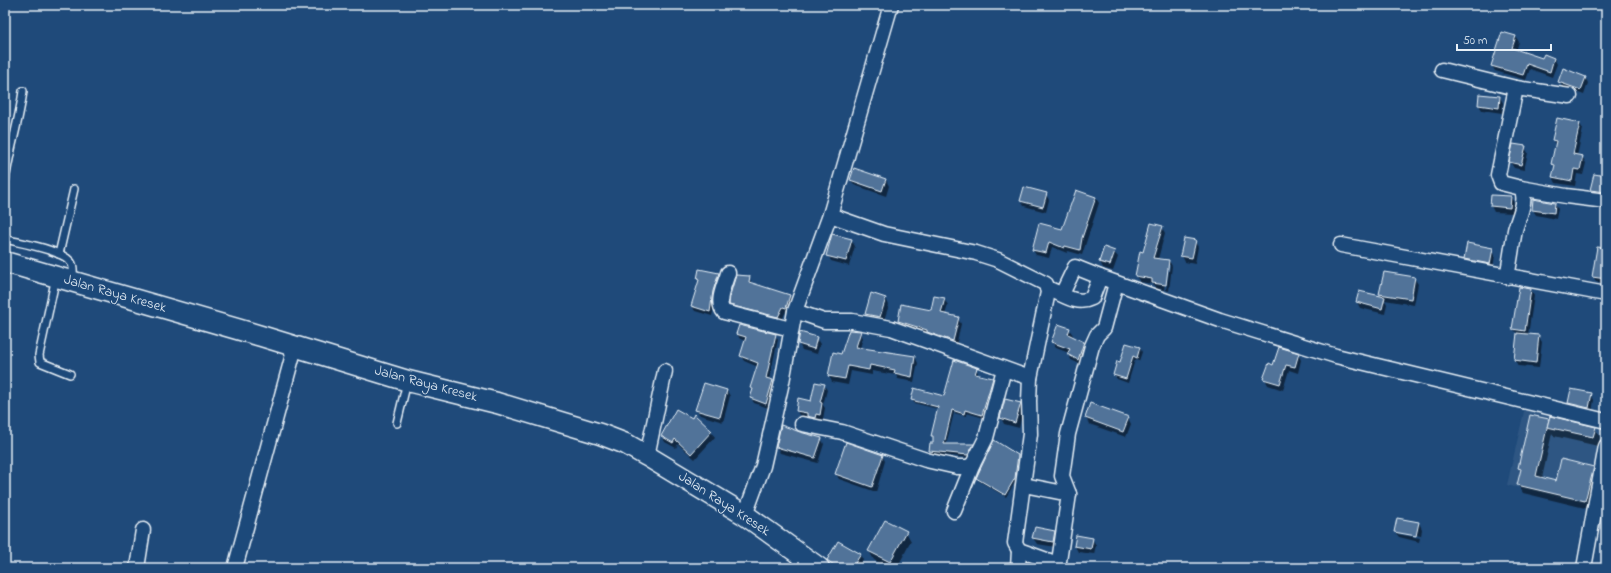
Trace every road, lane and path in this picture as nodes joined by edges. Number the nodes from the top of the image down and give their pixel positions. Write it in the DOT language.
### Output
graph roads {
  1 [pos="891,5"];
  2 [pos="1442,70"];
  3 [pos="1516,88"];
  4 [pos="23,91"];
  5 [pos="1570,96"];
  6 [pos="5,182"];
  7 [pos="1521,188"];
  8 [pos="74,189"];
  9 [pos="1606,201"];
  10 [pos="830,216"];
  11 [pos="5,239"];
  12 [pos="1341,245"];
  13 [pos="60,254"];
  14 [pos="5,262"];
  15 [pos="728,273"];
  16 [pos="1100,277"];
  17 [pos="1507,277"];
  18 [pos="65,280"];
  19 [pos="1116,283"];
  20 [pos="1047,288"];
  21 [pos="1062,294"];
  22 [pos="1606,294"];
  23 [pos="795,311"];
  24 [pos="791,329"];
  25 [pos="295,347"];
  26 [pos="1004,369"];
  27 [pos="665,371"];
  28 [pos="70,374"];
  29 [pos="1030,378"];
  30 [pos="408,380"];
  31 [pos="1606,421"];
  32 [pos="397,423"];
  33 [pos="802,424"];
  34 [pos="1606,446"];
  35 [pos="647,456"];
  36 [pos="973,464"];
  37 [pos="1024,485"];
  38 [pos="1069,494"];
  39 [pos="954,511"];
  40 [pos="745,515"];
  41 [pos="143,530"];
  42 [pos="1019,550"];
  43 [pos="806,565"];
  44 [pos="1058,566"];
  45 [pos="137,568"];
  46 [pos="235,568"];
  47 [pos="1018,568"];
  48 [pos="1584,568"];
  1 -- 10 [label="street"];
  2 -- 3 [label="street"];
  3 -- 5 [label="street"];
  3 -- 7 [label="street"];
  4 -- 6 [label="lane"];
  7 -- 9 [label="street"];
  7 -- 17 [label="street"];
  8 -- 13 [label="lane"];
  10 -- 20 [label="street"];
  10 -- 23 [label="street"];
  11 -- 13 [label="lane"];
  12 -- 17 [label="street"];
  13 -- 18 [label="lane"];
  14 -- 18 [label="main road, Jalan Raya Kresek"];
  15 -- 24 [label="street"];
  16 -- 19 [label="street"];
  16 -- 21 [label="street"];
  16 -- 21 [label="street"];
  17 -- 22 [label="street"];
  18 -- 25 [label="main road, Jalan Raya Kresek"];
  18 -- 28 [label="lane"];
  19 -- 31 [label="street"];
  19 -- 38 [label="street"];
  20 -- 21 [label="street"];
  20 -- 29 [label="street"];
  23 -- 24 [label="street"];
  23 -- 26 [label="street"];
  24 -- 40 [label="street"];
  25 -- 30 [label="main road, Jalan Raya Kresek"];
  25 -- 46 [label="street"];
  26 -- 29 [label="street"];
  26 -- 36 [label="street"];
  27 -- 35 [label="street"];
  29 -- 37 [label="street"];
  30 -- 32 [label="lane"];
  30 -- 35 [label="main road, Jalan Raya Kresek"];
  33 -- 36 [label="street"];
  34 -- 48 [label="street"];
  35 -- 40 [label="main road, Jalan Raya Kresek"];
  36 -- 39 [label="street"];
  37 -- 38 [label="street"];
  37 -- 42 [label="street"];
  38 -- 44 [label="street"];
  40 -- 43 [label="main road, Jalan Raya Kresek"];
  41 -- 45 [label="street"];
  42 -- 44 [label="street"];
  42 -- 47 [label="street"];
}
